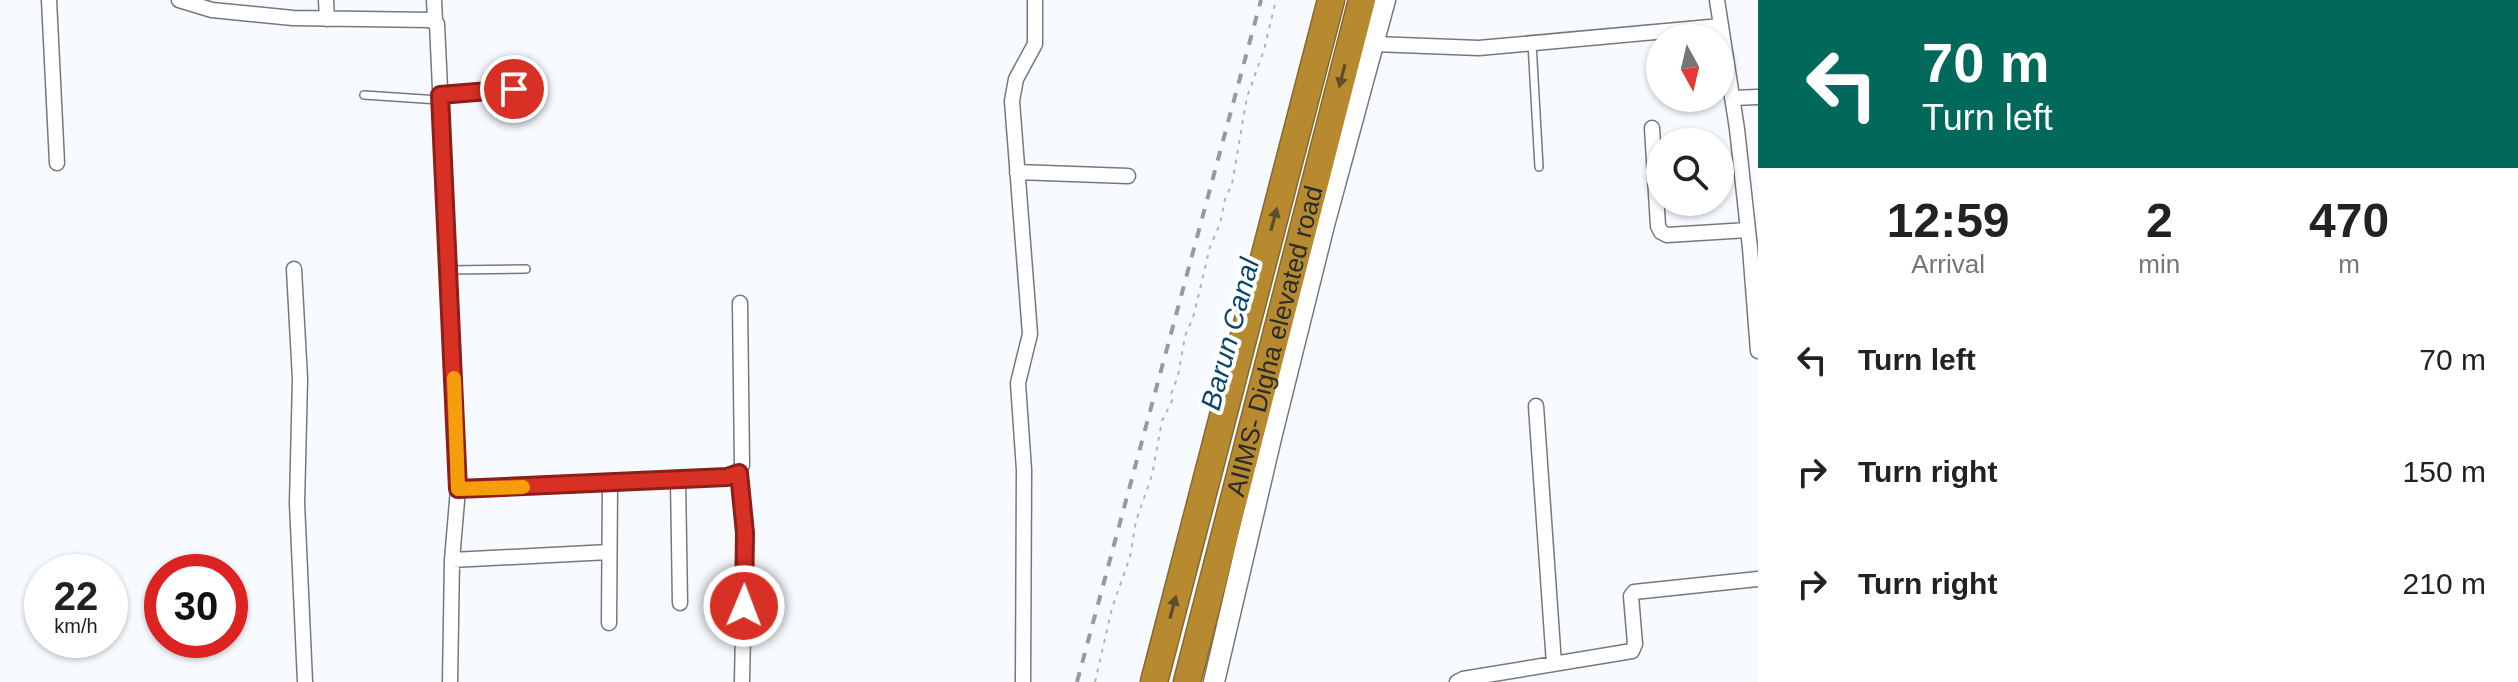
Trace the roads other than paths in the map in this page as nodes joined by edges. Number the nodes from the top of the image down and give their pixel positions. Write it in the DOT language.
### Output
graph roads {
  1 [pos="49,0"];
  2 [pos="179,0"];
  3 [pos="326,0"];
  4 [pos="434,0"];
  5 [pos="1035,0"];
  6 [pos="1331,0"];
  7 [pos="1362,0"];
  8 [pos="1385,0"];
  9 [pos="1717,0"];
  10 [pos="260,7"];
  11 [pos="327,19"];
  12 [pos="435,21"];
  13 [pos="1721,24"];
  14 [pos="1646,33"];
  15 [pos="1532,43"];
  16 [pos="1374,44"];
  17 [pos="539,87"];
  18 [pos="364,95"];
  19 [pos="1758,97"];
  20 [pos="440,98"];
  21 [pos="1734,98"];
  22 [pos="1734,112"];
  23 [pos="57,163"];
  24 [pos="1539,167"];
  25 [pos="1017,172"];
  26 [pos="1128,176"];
  27 [pos="1657,216"];
  28 [pos="1748,230"];
  29 [pos="294,269"];
  30 [pos="526,269"];
  31 [pos="447,270"];
  32 [pos="740,303"];
  33 [pos="1758,351"];
  34 [pos="1536,406"];
  35 [pos="739,473"];
  36 [pos="678,480"];
  37 [pos="610,484"];
  38 [pos="458,489"];
  39 [pos="609,552"];
  40 [pos="452,560"];
  41 [pos="1758,579"];
  42 [pos="680,603"];
  43 [pos="609,623"];
  44 [pos="1554,664"];
  45 [pos="1513,677"];
  46 [pos="305,682"];
  47 [pos="450,682"];
  48 [pos="742,682"];
  49 [pos="1023,682"];
  50 [pos="1154,682"];
  51 [pos="1187,682"];
  52 [pos="1214,682"];
  53 [pos="1457,682"];
  1 -- 23 [label="street"];
  2 -- 10 [label="street"];
  3 -- 11 [label="street"];
  4 -- 12 [label="street"];
  5 -- 25 [label="street"];
  50 -- 6 [label="highway, AIIMS- Digha elevated road, one-way"];
  7 -- 51 [label="highway, AIIMS- Digha elevated road, one-way"];
  8 -- 16 [label="main road"];
  9 -- 13 [label="street"];
  10 -- 11 [label="street"];
  11 -- 12 [label="street"];
  12 -- 20 [label="street"];
  14 -- 15 [label="street"];
  15 -- 16 [label="street"];
  15 -- 24 [label="lane"];
  16 -- 52 [label="main road"];
  17 -- 20 [label="lane"];
  18 -- 20 [label="lane"];
  19 -- 21 [label="street"];
  20 -- 31 [label="street"];
  22 -- 28 [label="street"];
  25 -- 26 [label="street"];
  25 -- 49 [label="street"];
  27 -- 28 [label="street"];
  28 -- 33 [label="street"];
  29 -- 46 [label="street"];
  30 -- 31 [label="lane"];
  31 -- 38 [label="street"];
  32 -- 35 [label="street"];
  34 -- 44 [label="street"];
  35 -- 36 [label="street"];
  35 -- 48 [label="street"];
  36 -- 37 [label="street"];
  36 -- 42 [label="street"];
  37 -- 38 [label="street"];
  37 -- 39 [label="street"];
  38 -- 40 [label="street"];
  39 -- 40 [label="street"];
  39 -- 43 [label="street"];
  40 -- 47 [label="street"];
  41 -- 44 [label="street"];
  44 -- 45 [label="street"];
  45 -- 53 [label="street"];
}
